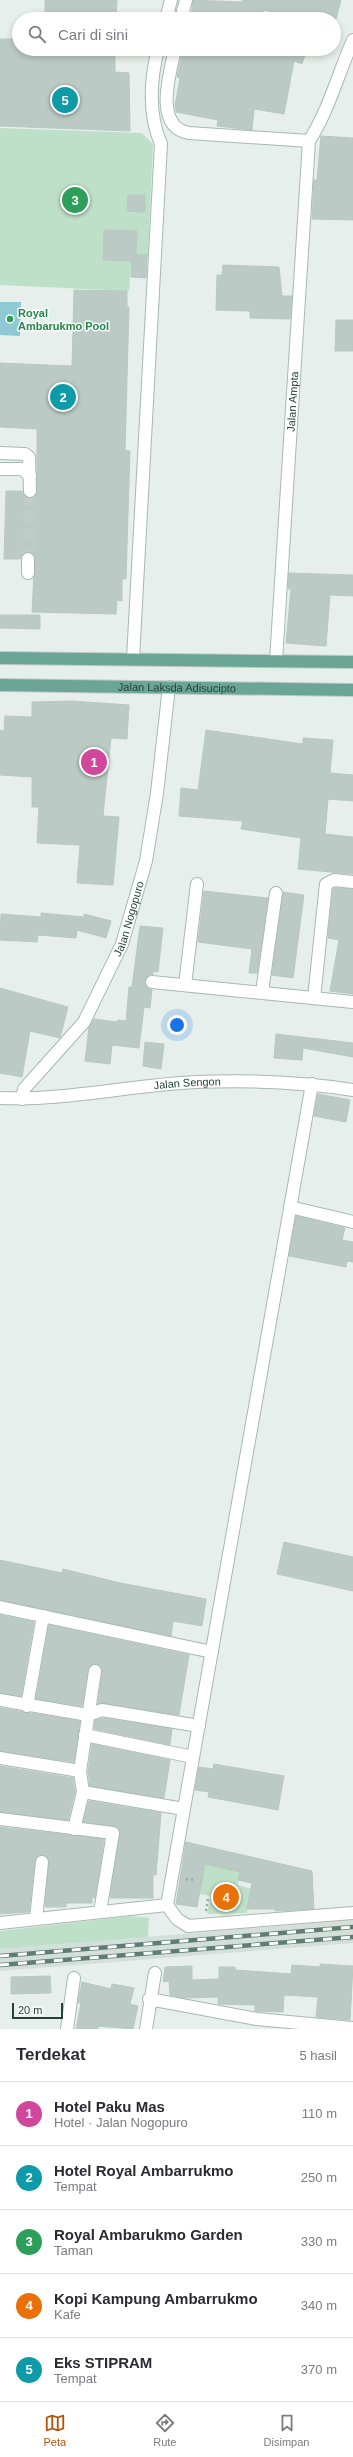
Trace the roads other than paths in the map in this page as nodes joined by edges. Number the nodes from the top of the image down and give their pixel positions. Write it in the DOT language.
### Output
graph roads {
  1 [pos="171,0"];
  2 [pos="186,0"];
  3 [pos="168,12"];
  4 [pos="183,12"];
  5 [pos="353,40"];
  6 [pos="157,56"];
  7 [pos="174,56"];
  8 [pos="309,141"];
  9 [pos="0,454"];
  10 [pos="0,469"];
  11 [pos="30,476"];
  12 [pos="30,491"];
  13 [pos="28,559"];
  14 [pos="28,573"];
  15 [pos="0,658"];
  16 [pos="133,659"];
  17 [pos="276,661"];
  18 [pos="353,662"];
  19 [pos="0,685"];
  20 [pos="169,687"];
  21 [pos="353,690"];
  22 [pos="353,882"];
  23 [pos="197,884"];
  24 [pos="276,893"];
  25 [pos="152,982"];
  26 [pos="185,985"];
  27 [pos="262,992"];
  28 [pos="314,998"];
  29 [pos="353,1002"];
  30 [pos="312,1084"];
  31 [pos="353,1090"];
  32 [pos="0,1098"];
  33 [pos="22,1099"];
  34 [pos="290,1207"];
  35 [pos="353,1222"];
  36 [pos="0,1607"];
  37 [pos="43,1616"];
  38 [pos="212,1652"];
  39 [pos="95,1671"];
  40 [pos="0,1700"];
  41 [pos="27,1706"];
  42 [pos="88,1715"];
  43 [pos="199,1726"];
  44 [pos="85,1735"];
  45 [pos="193,1757"];
  46 [pos="0,1758"];
  47 [pos="80,1772"];
  48 [pos="83,1792"];
  49 [pos="184,1809"];
  50 [pos="0,1819"];
  51 [pos="74,1829"];
  52 [pos="42,1862"];
  53 [pos="167,1905"];
  54 [pos="100,1912"];
  55 [pos="353,1913"];
  56 [pos="36,1919"];
  57 [pos="0,1923"];
  58 [pos="155,1973"];
  59 [pos="74,1978"];
  60 [pos="149,1999"];
  61 [pos="353,2028"];
  62 [pos="66,2029"];
  63 [pos="146,2029"];
  1 -- 3 [label="street"];
  2 -- 4 [label="street"];
  5 -- 8 [label="street"];
  6 -- 16 [label="street"];
  7 -- 8 [label="street"];
  8 -- 17 [label="street, Jalan Ampta"];
  9 -- 11 [label="street"];
  10 -- 11 [label="street"];
  11 -- 12 [label="street"];
  13 -- 14 [label="street"];
  15 -- 16 [label="main road"];
  16 -- 17 [label="main road"];
  17 -- 18 [label="main road"];
  19 -- 20 [label="main road, Jalan Laksda Adisucipto"];
  20 -- 21 [label="main road, Jalan Laksda Adisucipto"];
  20 -- 33 [label="street, Jalan Nogopuro"];
  22 -- 28 [label="street"];
  23 -- 26 [label="street"];
  24 -- 27 [label="street"];
  25 -- 26 [label="street"];
  26 -- 27 [label="street"];
  27 -- 28 [label="street"];
  28 -- 29 [label="street"];
  30 -- 31 [label="street, Jalan Sengon"];
  30 -- 33 [label="street, Jalan Sengon"];
  30 -- 34 [label="street"];
  32 -- 33 [label="street"];
  34 -- 35 [label="street"];
  34 -- 38 [label="street"];
  36 -- 37 [label="street"];
  37 -- 38 [label="street"];
  37 -- 41 [label="street"];
  38 -- 43 [label="street"];
  39 -- 42 [label="street"];
  40 -- 41 [label="street"];
  41 -- 42 [label="street"];
  42 -- 43 [label="street"];
  42 -- 44 [label="street"];
  43 -- 45 [label="street"];
  44 -- 45 [label="street"];
  44 -- 47 [label="street"];
  45 -- 49 [label="street"];
  46 -- 47 [label="street"];
  47 -- 48 [label="street"];
  48 -- 49 [label="street"];
  48 -- 51 [label="street"];
  49 -- 53 [label="street"];
  50 -- 51 [label="street"];
  51 -- 54 [label="street"];
  52 -- 56 [label="street"];
  53 -- 54 [label="street"];
  53 -- 55 [label="street"];
  54 -- 56 [label="street"];
  56 -- 57 [label="street"];
  58 -- 60 [label="street"];
  59 -- 62 [label="street"];
  60 -- 61 [label="street"];
  60 -- 63 [label="street"];
}
